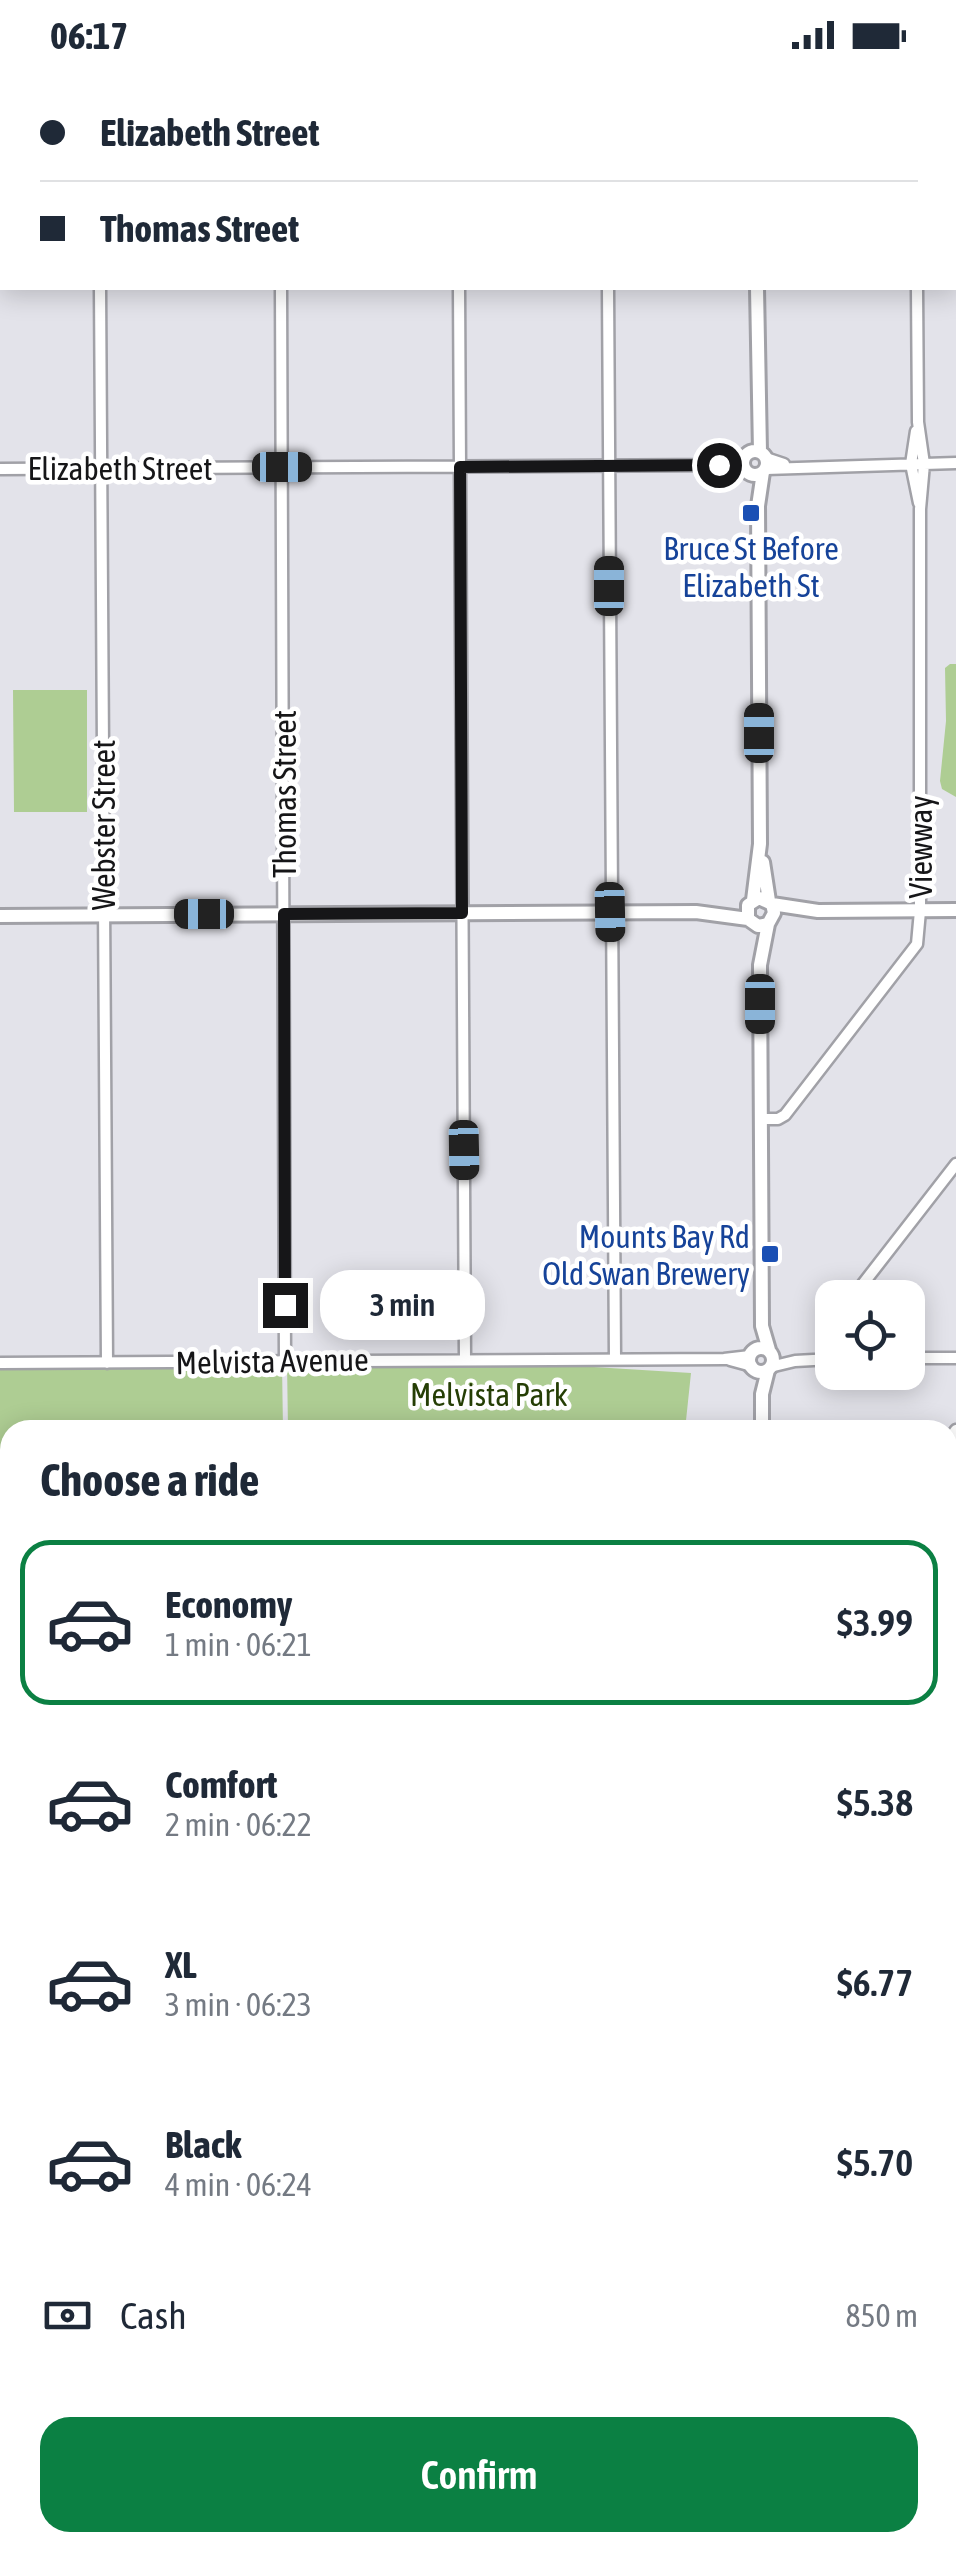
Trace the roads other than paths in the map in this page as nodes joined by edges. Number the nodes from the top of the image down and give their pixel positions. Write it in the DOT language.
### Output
graph roads {
  1 [pos="100,290"];
  2 [pos="280,290"];
  3 [pos="459,290"];
  4 [pos="608,290"];
  5 [pos="757,290"];
  6 [pos="917,290"];
  7 [pos="918,422"];
  8 [pos="755,463"];
  9 [pos="956,463"];
  10 [pos="911,464"];
  11 [pos="924,464"];
  12 [pos="608,466"];
  13 [pos="282,467"];
  14 [pos="460,467"];
  15 [pos="101,468"];
  16 [pos="0,469"];
  17 [pos="920,509"];
  18 [pos="760,844"];
  19 [pos="770,903"];
  20 [pos="920,910"];
  21 [pos="956,910"];
  22 [pos="818,911"];
  23 [pos="610,912"];
  24 [pos="750,912"];
  25 [pos="462,913"];
  26 [pos="284,914"];
  27 [pos="104,915"];
  28 [pos="0,916"];
  29 [pos="770,922"];
  30 [pos="760,965"];
  31 [pos="761,1119"];
  32 [pos="956,1164"];
  33 [pos="866,1280"];
  34 [pos="925,1358"];
  35 [pos="956,1358"];
  36 [pos="465,1359"];
  37 [pos="615,1359"];
  38 [pos="815,1360"];
  39 [pos="285,1361"];
  40 [pos="762,1361"];
  41 [pos="107,1362"];
  42 [pos="0,1363"];
  43 [pos="762,1420"];
  1 -- 15 [label="street, Webster Street"];
  2 -- 13 [label="street, Thomas Street"];
  3 -- 14 [label="street"];
  4 -- 12 [label="street"];
  5 -- 8 [label="street"];
  6 -- 7 [label="street, Viewway"];
  7 -- 10 [label="street, Viewway"];
  7 -- 11 [label="street, Viewway"];
  8 -- 10 [label="street, Elizabeth Street"];
  8 -- 12 [label="street, Elizabeth Street"];
  8 -- 18 [label="street"];
  9 -- 11 [label="street, Elizabeth Street"];
  10 -- 11 [label="street, Elizabeth Street"];
  10 -- 17 [label="street, Viewway"];
  11 -- 17 [label="street, Viewway"];
  12 -- 14 [label="street, Elizabeth Street"];
  12 -- 23 [label="street"];
  13 -- 14 [label="street, Elizabeth Street"];
  13 -- 15 [label="street, Elizabeth Street"];
  13 -- 26 [label="street, Thomas Street"];
  14 -- 25 [label="street"];
  15 -- 16 [label="street, Elizabeth Street"];
  15 -- 27 [label="street, Webster Street"];
  17 -- 20 [label="street, Viewway"];
  18 -- 19 [label="street"];
  18 -- 24 [label="street"];
  19 -- 22 [label="street"];
  19 -- 24 [label="street"];
  19 -- 29 [label="street"];
  20 -- 21 [label="street"];
  20 -- 22 [label="street"];
  20 -- 31 [label="street, Viewway"];
  22 -- 29 [label="street"];
  23 -- 24 [label="street"];
  23 -- 25 [label="street"];
  23 -- 37 [label="street"];
  24 -- 29 [label="street"];
  24 -- 30 [label="street"];
  25 -- 26 [label="street"];
  25 -- 36 [label="street"];
  26 -- 27 [label="street"];
  26 -- 39 [label="street, Thomas Street"];
  27 -- 28 [label="street"];
  27 -- 41 [label="street, Webster Street"];
  29 -- 30 [label="street"];
  30 -- 31 [label="street"];
  31 -- 40 [label="street"];
  32 -- 33 [label="street"];
  34 -- 35 [label="street"];
  36 -- 37 [label="street, Melvista Avenue"];
  36 -- 39 [label="street, Melvista Avenue"];
  37 -- 40 [label="street, Melvista Avenue"];
  38 -- 40 [label="street, Melvista Avenue"];
  39 -- 41 [label="street, Melvista Avenue"];
  40 -- 43 [label="street"];
  41 -- 42 [label="street, Melvista Avenue"];
}
